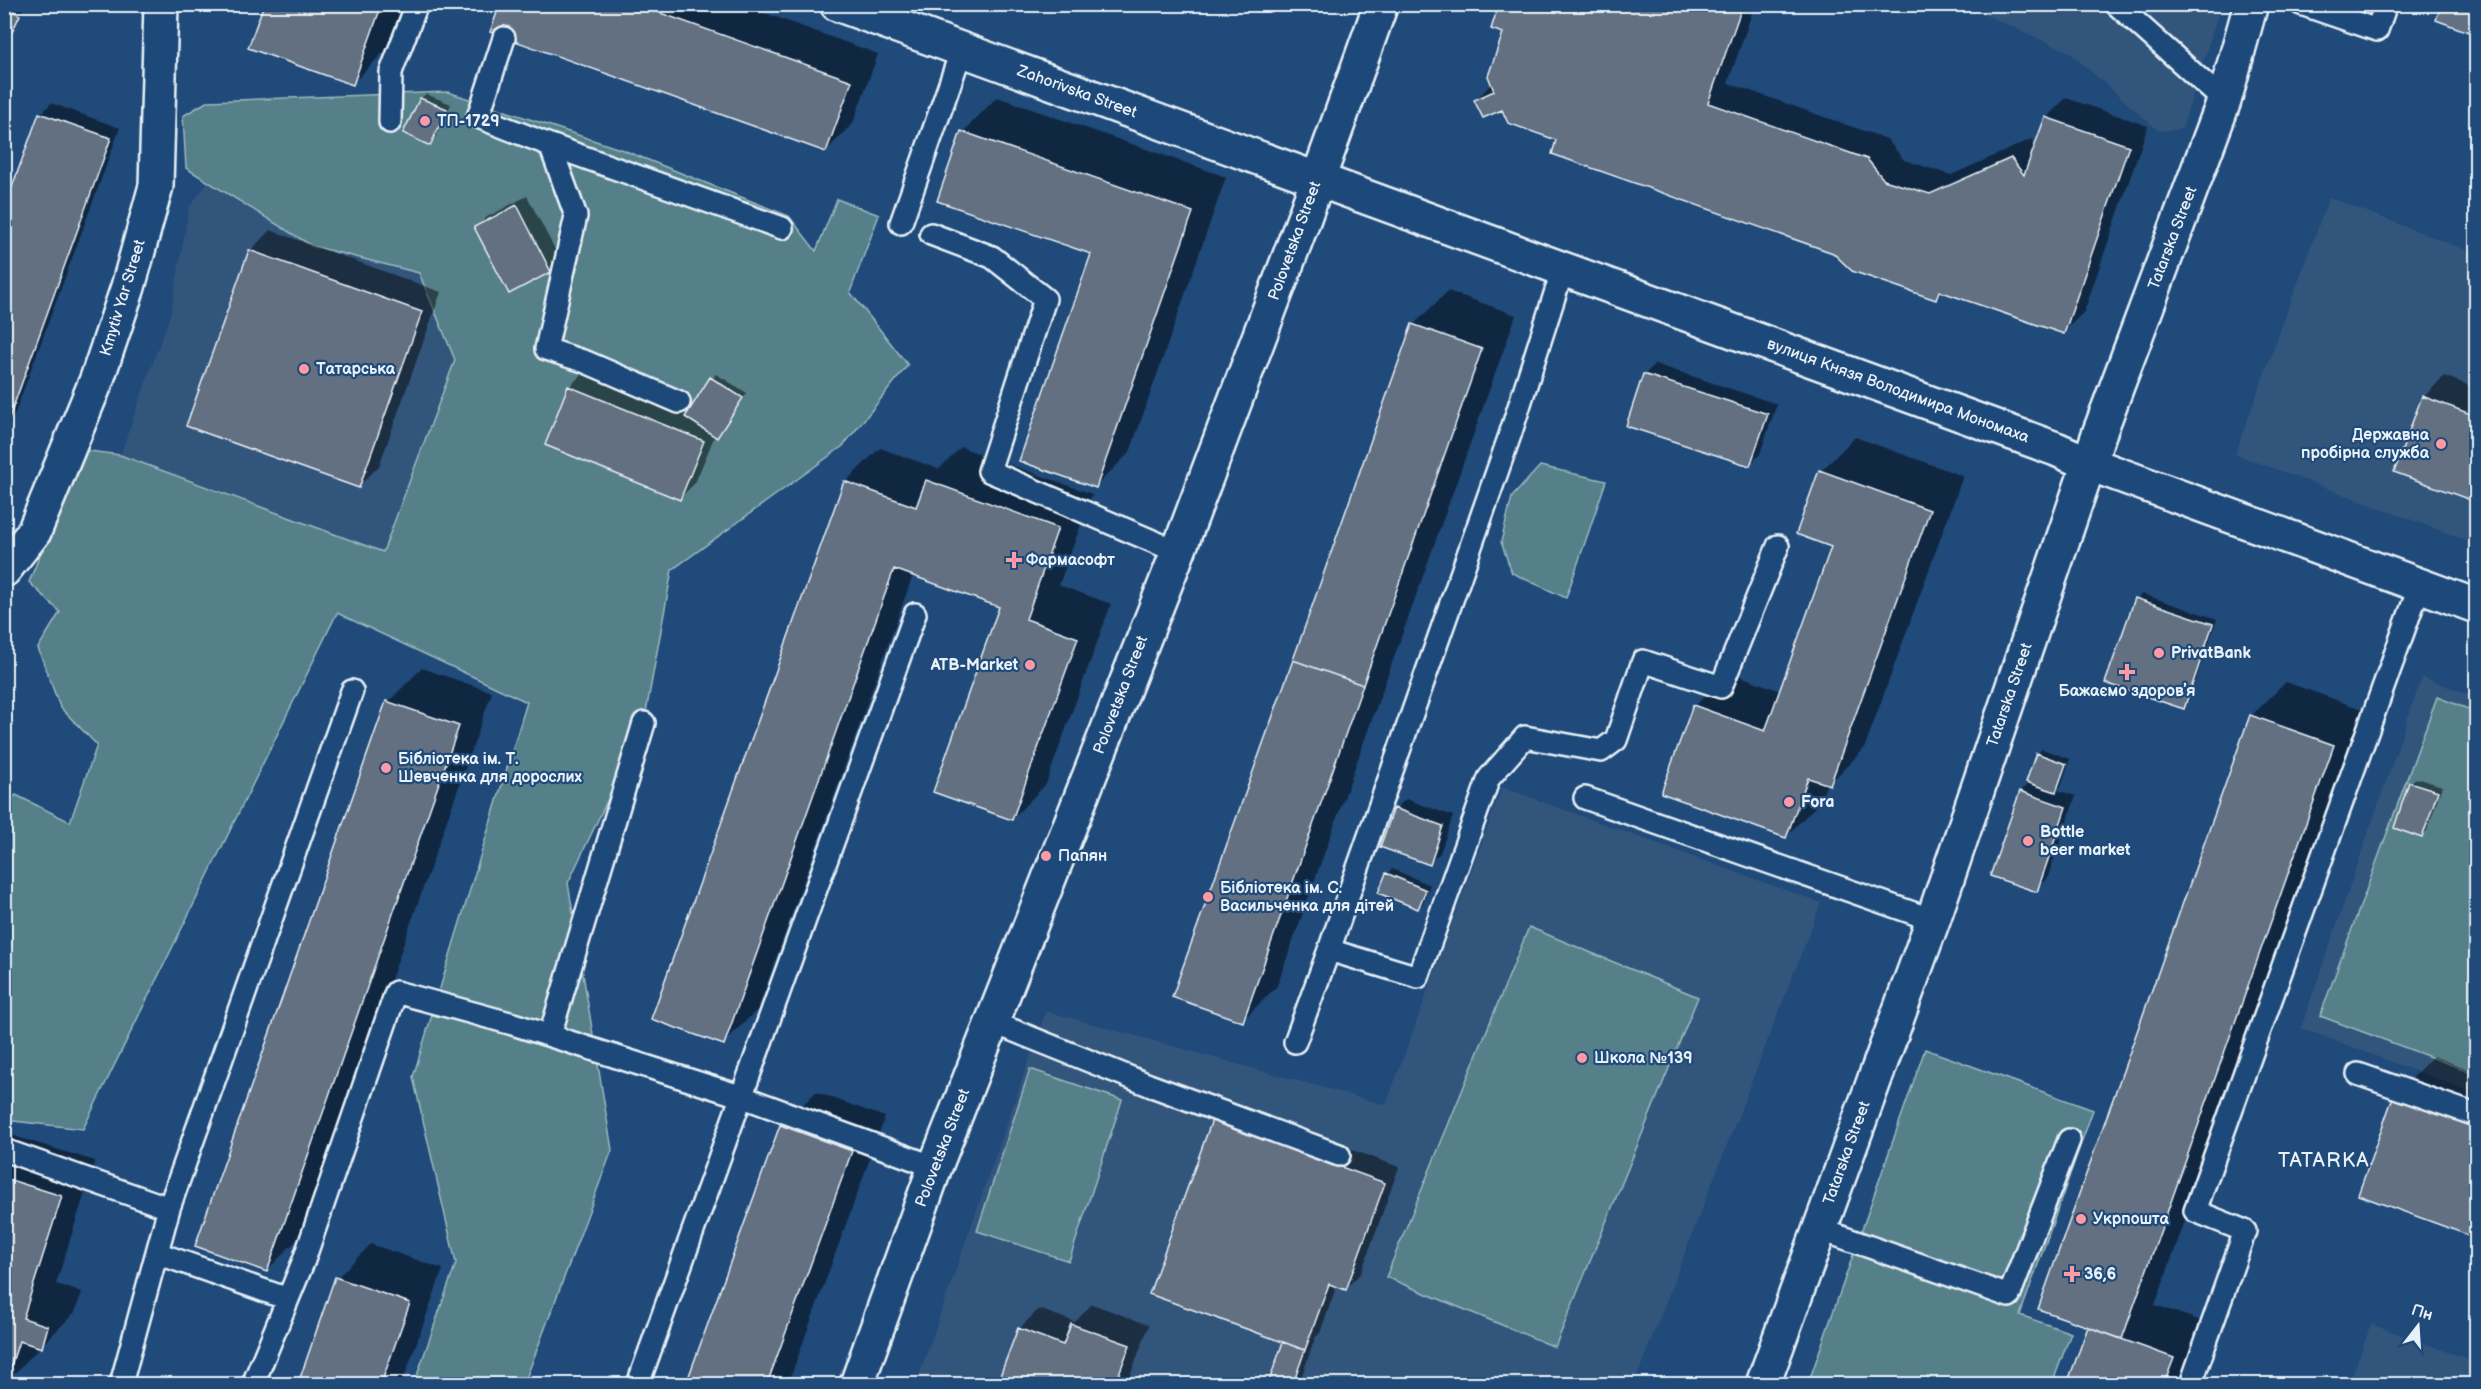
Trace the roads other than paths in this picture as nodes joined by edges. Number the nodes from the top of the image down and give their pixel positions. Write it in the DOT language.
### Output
graph roads {
  1 [pos="161,4"];
  2 [pos="417,4"];
  3 [pos="837,4"];
  4 [pos="1381,4"];
  5 [pos="2116,4"];
  6 [pos="2251,4"];
  7 [pos="2301,4"];
  8 [pos="2386,4"];
  9 [pos="504,38"];
  10 [pos="962,49"];
  11 [pos="2224,101"];
  12 [pos="390,122"];
  13 [pos="550,145"];
  14 [pos="1318,179"];
  15 [pos="901,223"];
  16 [pos="782,228"];
  17 [pos="932,234"];
  18 [pos="1563,269"];
  19 [pos="679,402"];
  20 [pos="2090,464"];
  21 [pos="1778,546"];
  22 [pos="1178,552"];
  23 [pos="4,570"];
  24 [pos="2420,585"];
  25 [pos="2476,606"];
  26 [pos="915,614"];
  27 [pos="352,692"];
  28 [pos="644,723"];
  29 [pos="1585,798"];
  30 [pos="1933,920"];
  31 [pos="1329,950"];
  32 [pos="992,1022"];
  33 [pos="550,1035"];
  34 [pos="1295,1042"];
  35 [pos="2358,1074"];
  36 [pos="743,1097"];
  37 [pos="2476,1115"];
  38 [pos="2069,1140"];
  39 [pos="4,1150"];
  40 [pos="1339,1155"];
  41 [pos="935,1167"];
  42 [pos="170,1208"];
  43 [pos="1819,1228"];
  44 [pos="157,1253"];
  45 [pos="288,1299"];
  46 [pos="121,1384"];
  47 [pos="253,1384"];
  48 [pos="638,1384"];
  49 [pos="858,1384"];
  50 [pos="1763,1384"];
  51 [pos="2191,1384"];
  1 -- 23 [label="street, Kmytiv Yar Street"];
  2 -- 12 [label="lane"];
  3 -- 10 [label="street, Zahorivska Street"];
  4 -- 14 [label="street, Polovetska Street"];
  5 -- 11 [label="lane"];
  6 -- 11 [label="street, Tatarska Street"];
  7 -- 8 [label="lane"];
  9 -- 13 [label="lane"];
  10 -- 14 [label="street, Zahorivska Street"];
  10 -- 15 [label="lane"];
  11 -- 20 [label="street, Tatarska Street"];
  13 -- 16 [label="lane"];
  13 -- 19 [label="lane"];
  14 -- 18 [label="street, вулиця Князя Володимира Мономаха"];
  14 -- 22 [label="street, Polovetska Street"];
  17 -- 22 [label="lane"];
  18 -- 20 [label="street, вулиця Князя Володимира Мономаха"];
  18 -- 31 [label="lane"];
  20 -- 24 [label="street, вулиця Князя Володимира Мономаха"];
  20 -- 30 [label="street, Tatarska Street"];
  21 -- 31 [label="lane"];
  22 -- 32 [label="street, Polovetska Street"];
  24 -- 25 [label="street, вулиця Князя Володимира Мономаха"];
  24 -- 51 [label="lane"];
  26 -- 36 [label="lane"];
  27 -- 42 [label="lane"];
  28 -- 33 [label="lane"];
  29 -- 30 [label="lane"];
  30 -- 43 [label="street, Tatarska Street"];
  31 -- 34 [label="lane"];
  32 -- 40 [label="lane"];
  32 -- 41 [label="street, Polovetska Street"];
  33 -- 36 [label="lane"];
  33 -- 45 [label="lane"];
  35 -- 37 [label="lane"];
  36 -- 41 [label="lane"];
  36 -- 48 [label="lane"];
  38 -- 43 [label="lane"];
  39 -- 42 [label="lane"];
  41 -- 49 [label="street, Polovetska Street"];
  42 -- 44 [label="lane"];
  43 -- 50 [label="street, Tatarska Street"];
  44 -- 45 [label="lane"];
  44 -- 46 [label="lane"];
  45 -- 47 [label="lane"];
}
